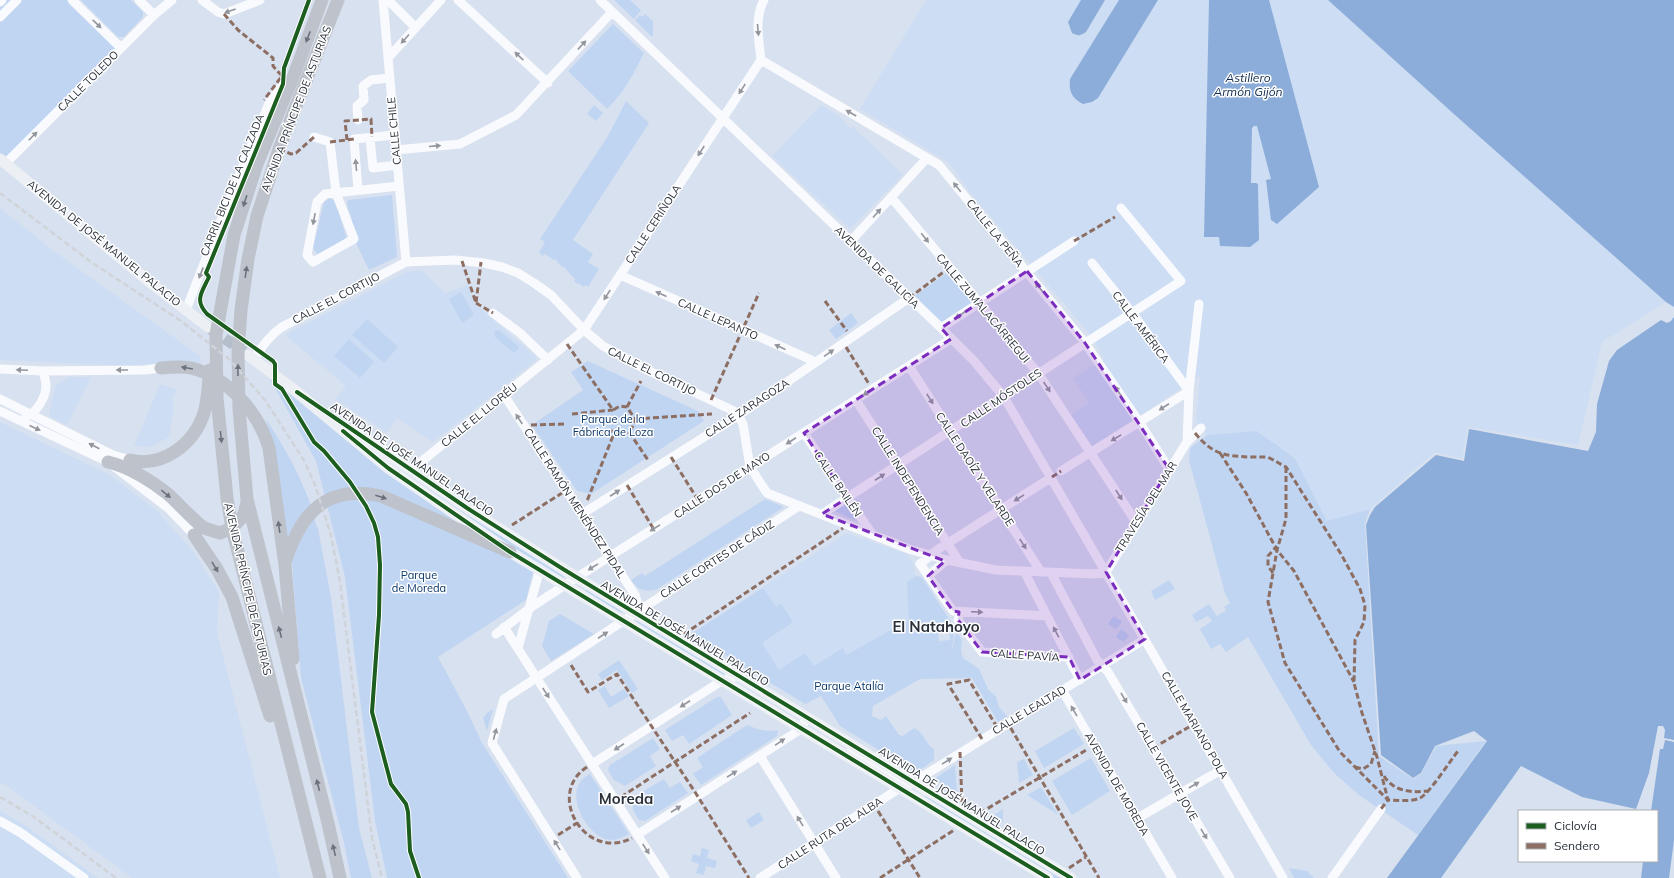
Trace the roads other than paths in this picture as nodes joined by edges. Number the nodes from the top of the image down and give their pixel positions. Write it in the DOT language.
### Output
graph roads {
  1 [pos="17,0"];
  2 [pos="72,0"];
  3 [pos="139,0"];
  4 [pos="172,0"];
  5 [pos="202,0"];
  6 [pos="260,0"];
  7 [pos="322,0"];
  8 [pos="338,0"];
  9 [pos="383,0"];
  10 [pos="388,0"];
  11 [pos="441,0"];
  12 [pos="458,0"];
  13 [pos="600,0"];
  14 [pos="764,0"];
  15 [pos="612,12"];
  16 [pos="154,15"];
  17 [pos="0,17"];
  18 [pos="415,27"];
  19 [pos="121,48"];
  20 [pos="388,58"];
  21 [pos="761,60"];
  22 [pos="294,75"];
  23 [pos="390,78"];
  24 [pos="548,83"];
  25 [pos="722,119"];
  26 [pos="358,120"];
  27 [pos="395,135"];
  28 [pos="314,137"];
  29 [pos="370,138"];
  30 [pos="396,150"];
  31 [pos="928,158"];
  32 [pos="3,161"];
  33 [pos="397,165"];
  34 [pos="399,186"];
  35 [pos="358,190"];
  36 [pos="336,193"];
  37 [pos="891,197"];
  38 [pos="1121,208"];
  39 [pos="1074,241"];
  40 [pos="850,242"];
  41 [pos="406,262"];
  42 [pos="1092,263"];
  43 [pos="1027,272"];
  44 [pos="620,276"];
  45 [pos="909,298"];
  46 [pos="979,302"];
  47 [pos="1199,304"];
  48 [pos="186,310"];
  49 [pos="493,313"];
  50 [pos="1133,314"];
  51 [pos="941,328"];
  52 [pos="584,330"];
  53 [pos="212,331"];
  54 [pos="951,339"];
  55 [pos="1085,343"];
  56 [pos="251,357"];
  57 [pos="548,360"];
  58 [pos="816,362"];
  59 [pos="908,366"];
  60 [pos="161,368"];
  61 [pos="0,369"];
  62 [pos="43,370"];
  63 [pos="1038,373"];
  64 [pos="1189,391"];
  65 [pos="297,392"];
  66 [pos="212,394"];
  67 [pos="504,395"];
  68 [pos="1004,397"];
  69 [pos="0,399"];
  70 [pos="856,400"];
  71 [pos="0,405"];
  72 [pos="0,411"];
  73 [pos="30,415"];
  74 [pos="739,415"];
  75 [pos="1140,423"];
  76 [pos="1201,428"];
  77 [pos="950,432"];
  78 [pos="804,433"];
  79 [pos="1187,442"];
  80 [pos="1091,453"];
  81 [pos="130,460"];
  82 [pos="108,462"];
  83 [pos="897,466"];
  84 [pos="750,467"];
  85 [pos="1169,469"];
  86 [pos="411,470"];
  87 [pos="1061,471"];
  88 [pos="1052,477"];
  89 [pos="847,498"];
  90 [pos="247,499"];
  91 [pos="799,506"];
  92 [pos="1000,509"];
  93 [pos="582,514"];
  94 [pos="822,514"];
  95 [pos="1136,522"];
  96 [pos="232,528"];
  97 [pos="872,534"];
  98 [pos="194,535"];
  99 [pos="947,544"];
  100 [pos="510,552"];
  101 [pos="610,556"];
  102 [pos="929,556"];
  103 [pos="947,560"];
  104 [pos="960,563"];
  105 [pos="285,566"];
  106 [pos="540,569"];
  107 [pos="1024,572"];
  108 [pos="1106,572"];
  109 [pos="1046,573"];
  110 [pos="928,576"];
  111 [pos="577,577"];
  112 [pos="565,585"];
  113 [pos="530,608"];
  114 [pos="960,612"];
  115 [pos="636,613"];
  116 [pos="1047,616"];
  117 [pos="625,621"];
  118 [pos="504,627"];
  119 [pos="496,634"];
  120 [pos="1145,639"];
  121 [pos="518,648"];
  122 [pos="1069,657"];
  123 [pos="1102,666"];
  124 [pos="738,676"];
  125 [pos="537,678"];
  126 [pos="723,680"];
  127 [pos="1080,680"];
  128 [pos="1062,690"];
  129 [pos="296,697"];
  130 [pos="807,717"];
  131 [pos="801,729"];
  132 [pos="823,742"];
  133 [pos="760,756"];
  134 [pos="592,764"];
  135 [pos="291,766"];
  136 [pos="1221,770"];
  137 [pos="914,782"];
  138 [pos="900,788"];
  139 [pos="1179,794"];
  140 [pos="1381,809"];
  141 [pos="1136,819"];
  142 [pos="0,821"];
  143 [pos="637,835"];
  144 [pos="813,844"];
  145 [pos="84,878"];
  146 [pos="320,878"];
  147 [pos="340,878"];
  148 [pos="577,878"];
  149 [pos="665,878"];
  150 [pos="760,878"];
  151 [pos="836,878"];
  152 [pos="1048,878"];
  153 [pos="1071,878"];
  154 [pos="1172,878"];
  155 [pos="1230,878"];
  156 [pos="1283,878"];
  157 [pos="1332,878"];
  1 -- 17 [label="street"];
  2 -- 19 [label="street, one-way"];
  3 -- 16 [label="street"];
  4 -- 16 [label="street, CALLE TOLEDO"];
  6 -- 5 [label="street, one-way"];
  7 -- 22 [label="highway, AVENIDA PRÍNCIPE DE ASTURIAS, one-way"];
  90 -- 8 [label="highway, AVENIDA PRÍNCIPE DE ASTURIAS, one-way"];
  9 -- 20 [label="street, CALLE CHILE"];
  10 -- 18 [label="street"];
  11 -- 18 [label="street"];
  24 -- 12 [label="street, one-way"];
  13 -- 15 [label="street, AVENIDA DE GALICIA"];
  14 -- 21 [label="street, one-way"];
  24 -- 15 [label="street, one-way"];
  15 -- 25 [label="street, AVENIDA DE GALICIA"];
  16 -- 19 [label="street, CALLE TOLEDO"];
  18 -- 20 [label="street, one-way"];
  32 -- 19 [label="street, CALLE TOLEDO, one-way"];
  20 -- 23 [label="street, CALLE CHILE"];
  21 -- 25 [label="street, CALLE CERIÑOLA, one-way"];
  31 -- 21 [label="street, CALLE LA PEÑA, one-way"];
  22 -- 48 [label="street, one-way"];
  22 -- 53 [label="highway, AVENIDA PRÍNCIPE DE ASTURIAS, one-way"];
  23 -- 26 [label="street"];
  23 -- 27 [label="street, CALLE CHILE"];
  30 -- 24 [label="street, one-way"];
  25 -- 40 [label="street, AVENIDA DE GALICIA"];
  25 -- 44 [label="street, CALLE CERIÑOLA, one-way"];
  27 -- 29 [label="street"];
  27 -- 30 [label="street, CALLE CHILE"];
  28 -- 36 [label="street"];
  29 -- 33 [label="street"];
  35 -- 29 [label="street, one-way"];
  30 -- 33 [label="street, CALLE CHILE"];
  31 -- 37 [label="street"];
  43 -- 31 [label="street, CALLE LA PEÑA, one-way"];
  32 -- 48 [label="main road, AVENIDA DE JOSÉ MANUEL PALACIO"];
  33 -- 34 [label="street, CALLE CHILE"];
  34 -- 35 [label="street"];
  34 -- 41 [label="street, CALLE CHILE"];
  35 -- 36 [label="street"];
  36 -- 36 [label="street, one-way"];
  40 -- 37 [label="street, one-way"];
  37 -- 46 [label="street, CALLE ZUMALACÁRREGUI, one-way"];
  38 -- 50 [label="street, CALLE MÓSTOLES"];
  39 -- 43 [label="street"];
  40 -- 45 [label="street, AVENIDA DE GALICIA"];
  41 -- 52 [label="street, CALLE EL CORTIJO"];
  41 -- 56 [label="street, CALLE EL CORTIJO"];
  42 -- 50 [label="street, CALLE AMÉRICA"];
  43 -- 46 [label="street"];
  55 -- 43 [label="street, CALLE LA PEÑA, one-way"];
  44 -- 52 [label="street, CALLE CERIÑOLA, one-way"];
  58 -- 44 [label="street, CALLE LEPANTO, one-way"];
  45 -- 51 [label="street, AVENIDA DE GALICIA"];
  58 -- 45 [label="street, CALLE ZARAGOZA, one-way"];
  46 -- 51 [label="street, one-way"];
  46 -- 63 [label="street, CALLE ZUMALACÁRREGUI"];
  47 -- 64 [label="street"];
  48 -- 53 [label="main road, AVENIDA DE JOSÉ MANUEL PALACIO"];
  49 -- 57 [label="street"];
  50 -- 55 [label="street, CALLE MÓSTOLES"];
  50 -- 64 [label="street, CALLE AMÉRICA"];
  51 -- 54 [label="street, AVENIDA DE GALICIA"];
  52 -- 57 [label="street, CALLE EL LLORÉU"];
  52 -- 74 [label="street, CALLE EL CORTIJO"];
  53 -- 66 [label="highway, AVENIDA PRÍNCIPE DE ASTURIAS"];
  54 -- 59 [label="street, CALLE DOS DE MAYO"];
  54 -- 68 [label="street, AVENIDA DE GALICIA"];
  55 -- 63 [label="street, CALLE MÓSTOLES"];
  75 -- 55 [label="street, CALLE LA PEÑA, one-way"];
  56 -- 65 [label="main road, AVENIDA DE JOSÉ MANUEL PALACIO"];
  57 -- 67 [label="street, CALLE EL LLORÉU"];
  58 -- 74 [label="street, CALLE ZARAGOZA"];
  59 -- 70 [label="street, CALLE DOS DE MAYO, one-way"];
  59 -- 77 [label="street, CALLE DAOÍZ Y VELARDE, one-way"];
  60 -- 62 [label="street, one-way"];
  105 -- 60 [label="highway, one-way"];
  62 -- 61 [label="street, one-way"];
  62 -- 73 [label="street"];
  63 -- 68 [label="street, CALLE MÓSTOLES"];
  63 -- 80 [label="street, CALLE ZUMALACÁRREGUI, one-way"];
  64 -- 75 [label="street, one-way"];
  64 -- 79 [label="street"];
  65 -- 86 [label="main road, AVENIDA DE JOSÉ MANUEL PALACIO"];
  65 -- 100 [label="main road, AVENIDA DE JOSÉ MANUEL PALACIO"];
  66 -- 81 [label="highway"];
  66 -- 96 [label="highway, AVENIDA PRÍNCIPE DE ASTURIAS, one-way"];
  67 -- 86 [label="street, CALLE EL LLORÉU"];
  93 -- 67 [label="street, CALLE RAMÓN MENÉNDEZ PIDAL, one-way"];
  68 -- 77 [label="street, CALLE MÓSTOLES"];
  68 -- 88 [label="street, AVENIDA DE GALICIA"];
  69 -- 73 [label="street"];
  70 -- 78 [label="street, CALLE DOS DE MAYO"];
  70 -- 83 [label="street, CALLE INDEPENDENCIA"];
  71 -- 73 [label="street"];
  72 -- 82 [label="street, one-way"];
  81 -- 73 [label="street, one-way"];
  74 -- 84 [label="street"];
  93 -- 74 [label="street, CALLE ZARAGOZA, one-way"];
  75 -- 80 [label="street, one-way"];
  75 -- 85 [label="street, CALLE LA PEÑA"];
  76 -- 79 [label="street, TRAVESÍA DEL MAR"];
  77 -- 83 [label="street, CALLE MÓSTOLES"];
  77 -- 92 [label="street, CALLE DAOÍZ Y VELARDE"];
  78 -- 84 [label="street, CALLE DOS DE MAYO, one-way"];
  78 -- 89 [label="street, CALLE BAILÉN"];
  79 -- 85 [label="street, TRAVESÍA DEL MAR"];
  80 -- 87 [label="street"];
  80 -- 95 [label="street, CALLE ZUMALACÁRREGUI, one-way"];
  82 -- 96 [label="highway, one-way"];
  82 -- 98 [label="street"];
  89 -- 83 [label="street, CALLE MÓSTOLES, one-way"];
  83 -- 99 [label="street, CALLE INDEPENDENCIA"];
  84 -- 91 [label="street"];
  84 -- 101 [label="street, CALLE DOS DE MAYO, one-way"];
  85 -- 95 [label="street, TRAVESÍA DEL MAR"];
  86 -- 111 [label="main road, AVENIDA DE JOSÉ MANUEL PALACIO"];
  88 -- 92 [label="street, one-way"];
  88 -- 108 [label="street, AVENIDA DE GALICIA"];
  89 -- 94 [label="street, CALLE MÓSTOLES"];
  89 -- 97 [label="street, CALLE BAILÉN"];
  90 -- 96 [label="highway"];
  129 -- 90 [label="highway, AVENIDA PRÍNCIPE DE ASTURIAS, one-way"];
  91 -- 94 [label="street"];
  91 -- 115 [label="street, CALLE CORTES DE CÁDIZ"];
  92 -- 99 [label="street"];
  92 -- 109 [label="street, CALLE DAOÍZ Y VELARDE, one-way"];
  93 -- 101 [label="street, CALLE RAMÓN MENÉNDEZ PIDAL"];
  94 -- 97 [label="street"];
  95 -- 108 [label="street, TRAVESÍA DEL MAR"];
  96 -- 135 [label="highway, AVENIDA PRÍNCIPE DE ASTURIAS"];
  97 -- 102 [label="street"];
  98 -- 135 [label="highway, one-way"];
  99 -- 102 [label="street"];
  99 -- 104 [label="street, CALLE INDEPENDENCIA"];
  105 -- 100 [label="highway, one-way"];
  100 -- 106 [label="main road, AVENIDA DE JOSÉ MANUEL PALACIO"];
  101 -- 111 [label="street, CALLE DOS DE MAYO, one-way"];
  101 -- 115 [label="street, CALLE RAMÓN MENÉNDEZ PIDAL"];
  102 -- 103 [label="street"];
  102 -- 110 [label="street"];
  103 -- 104 [label="street"];
  103 -- 110 [label="street"];
  104 -- 107 [label="street"];
  105 -- 129 [label="highway"];
  106 -- 112 [label="main road, AVENIDA DE JOSÉ MANUEL PALACIO"];
  106 -- 113 [label="street"];
  107 -- 109 [label="street"];
  107 -- 116 [label="street"];
  108 -- 109 [label="street"];
  108 -- 120 [label="street, CALLE MARIANO POLA"];
  109 -- 123 [label="street, CALLE DAOÍZ Y VELARDE"];
  110 -- 114 [label="street"];
  111 -- 112 [label="street, CALLE DOS DE MAYO"];
  111 -- 115 [label="main road, AVENIDA DE JOSÉ MANUEL PALACIO"];
  112 -- 113 [label="street, CALLE DOS DE MAYO"];
  112 -- 117 [label="main road, AVENIDA DE JOSÉ MANUEL PALACIO"];
  113 -- 118 [label="street, CALLE DOS DE MAYO"];
  113 -- 121 [label="street"];
  114 -- 116 [label="street, one-way"];
  114 -- 122 [label="street, CALLE PAVÍA"];
  115 -- 117 [label="street, CALLE CORTES DE CÁDIZ"];
  115 -- 124 [label="main road, AVENIDA DE JOSÉ MANUEL PALACIO"];
  122 -- 116 [label="street, one-way"];
  125 -- 117 [label="street, CALLE CORTES DE CÁDIZ, one-way"];
  117 -- 126 [label="main road, AVENIDA DE JOSÉ MANUEL PALACIO"];
  118 -- 119 [label="street, CALLE DOS DE MAYO"];
  118 -- 121 [label="street"];
  120 -- 123 [label="street, CALLE LEALTAD"];
  120 -- 136 [label="street, CALLE MARIANO POLA"];
  121 -- 125 [label="street"];
  122 -- 127 [label="street"];
  123 -- 127 [label="street, CALLE LEALTAD"];
  123 -- 139 [label="street, CALLE VICENTE JOVE, one-way"];
  124 -- 126 [label="street, AVENIDA DE JOSÉ MANUEL PALACIO"];
  124 -- 130 [label="main road, AVENIDA DE JOSÉ MANUEL PALACIO"];
  125 -- 134 [label="street, one-way"];
  148 -- 125 [label="street, CALLE CORTES DE CÁDIZ, one-way"];
  126 -- 131 [label="main road, AVENIDA DE JOSÉ MANUEL PALACIO"];
  126 -- 134 [label="street, one-way"];
  127 -- 128 [label="street, CALLE LEALTAD"];
  137 -- 128 [label="street, CALLE LEALTAD, one-way"];
  141 -- 128 [label="street, AVENIDA DE MOREDA, one-way"];
  147 -- 129 [label="highway, AVENIDA PRÍNCIPE DE ASTURIAS, one-way"];
  130 -- 131 [label="street"];
  130 -- 137 [label="main road, AVENIDA DE JOSÉ MANUEL PALACIO"];
  131 -- 132 [label="main road, AVENIDA DE JOSÉ MANUEL PALACIO"];
  133 -- 131 [label="street, one-way"];
  132 -- 137 [label="street, AVENIDA DE JOSÉ MANUEL PALACIO"];
  132 -- 138 [label="main road, AVENIDA DE JOSÉ MANUEL PALACIO"];
  143 -- 133 [label="street, one-way"];
  144 -- 133 [label="street, one-way"];
  134 -- 143 [label="street"];
  135 -- 146 [label="highway, AVENIDA PRÍNCIPE DE ASTURIAS"];
  139 -- 136 [label="street, one-way"];
  136 -- 156 [label="street, CALLE MARIANO POLA"];
  137 -- 153 [label="main road, AVENIDA DE JOSÉ MANUEL PALACIO"];
  138 -- 144 [label="street, CALLE RUTA DEL ALBA"];
  138 -- 152 [label="main road, AVENIDA DE JOSÉ MANUEL PALACIO"];
  139 -- 141 [label="street"];
  139 -- 155 [label="street, CALLE VICENTE JOVE, one-way"];
  140 -- 157 [label="street"];
  141 -- 154 [label="street, AVENIDA DE MOREDA"];
  142 -- 145 [label="street"];
  143 -- 149 [label="street, one-way"];
  144 -- 150 [label="street, CALLE RUTA DEL ALBA"];
  144 -- 151 [label="street"];
}
